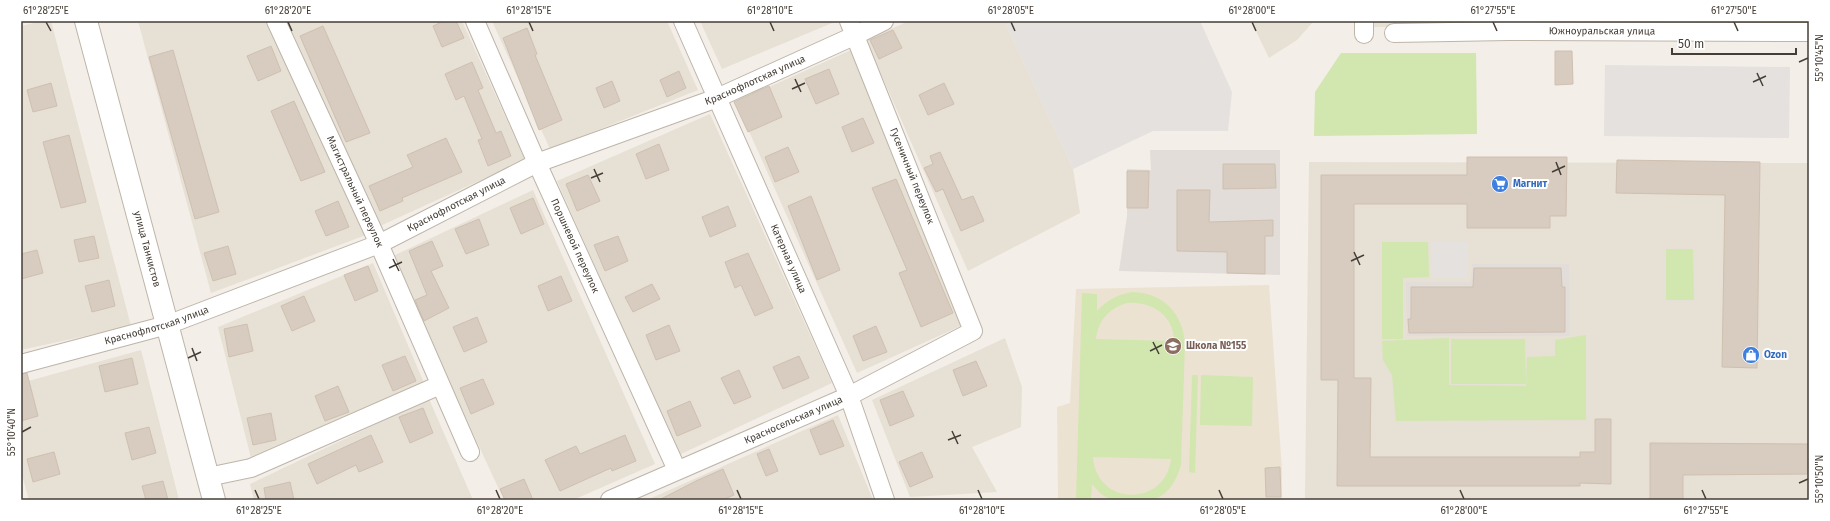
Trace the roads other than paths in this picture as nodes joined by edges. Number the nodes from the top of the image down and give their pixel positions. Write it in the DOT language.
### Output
graph roads {
  1 [pos="86,21"];
  2 [pos="276,21"];
  3 [pos="475,21"];
  4 [pos="684,21"];
  5 [pos="884,21"];
  6 [pos="853,28"];
  7 [pos="1809,32"];
  8 [pos="1394,33"];
  9 [pos="717,98"];
  10 [pos="537,163"];
  11 [pos="379,244"];
  12 [pos="168,325"];
  13 [pos="973,331"];
  14 [pos="21,364"];
  15 [pos="440,385"];
  16 [pos="849,396"];
  17 [pos="470,452"];
  18 [pos="677,470"];
  19 [pos="208,477"];
  20 [pos="214,500"];
  21 [pos="610,500"];
  22 [pos="885,500"];
  1 -- 12 [label="street, улица Танкистов"];
  2 -- 11 [label="street, Магистральный переулок"];
  3 -- 10 [label="street, Поршневой переулок"];
  4 -- 9 [label="street, Катерная улица"];
  5 -- 6 [label="street, Краснофлотская улица"];
  6 -- 9 [label="street, Краснофлотская улица"];
  6 -- 13 [label="street, Гусеничный переулок"];
  7 -- 8 [label="street, Южноуральская улица"];
  9 -- 10 [label="street, Краснофлотская улица"];
  9 -- 16 [label="street, Катерная улица"];
  10 -- 11 [label="street, Краснофлотская улица"];
  10 -- 18 [label="street, Поршневой переулок"];
  11 -- 12 [label="street, Краснофлотская улица"];
  11 -- 15 [label="street, Магистральный переулок"];
  12 -- 14 [label="street, Краснофлотская улица"];
  12 -- 19 [label="street, улица Танкистов"];
  13 -- 16 [label="street, Красносельская улица"];
  15 -- 17 [label="street, Магистральный переулок"];
  15 -- 19 [label="street"];
  16 -- 18 [label="street, Красносельская улица"];
  16 -- 22 [label="street, Катерная улица"];
  18 -- 21 [label="street, Красносельская улица"];
  19 -- 20 [label="street, улица Танкистов"];
}
